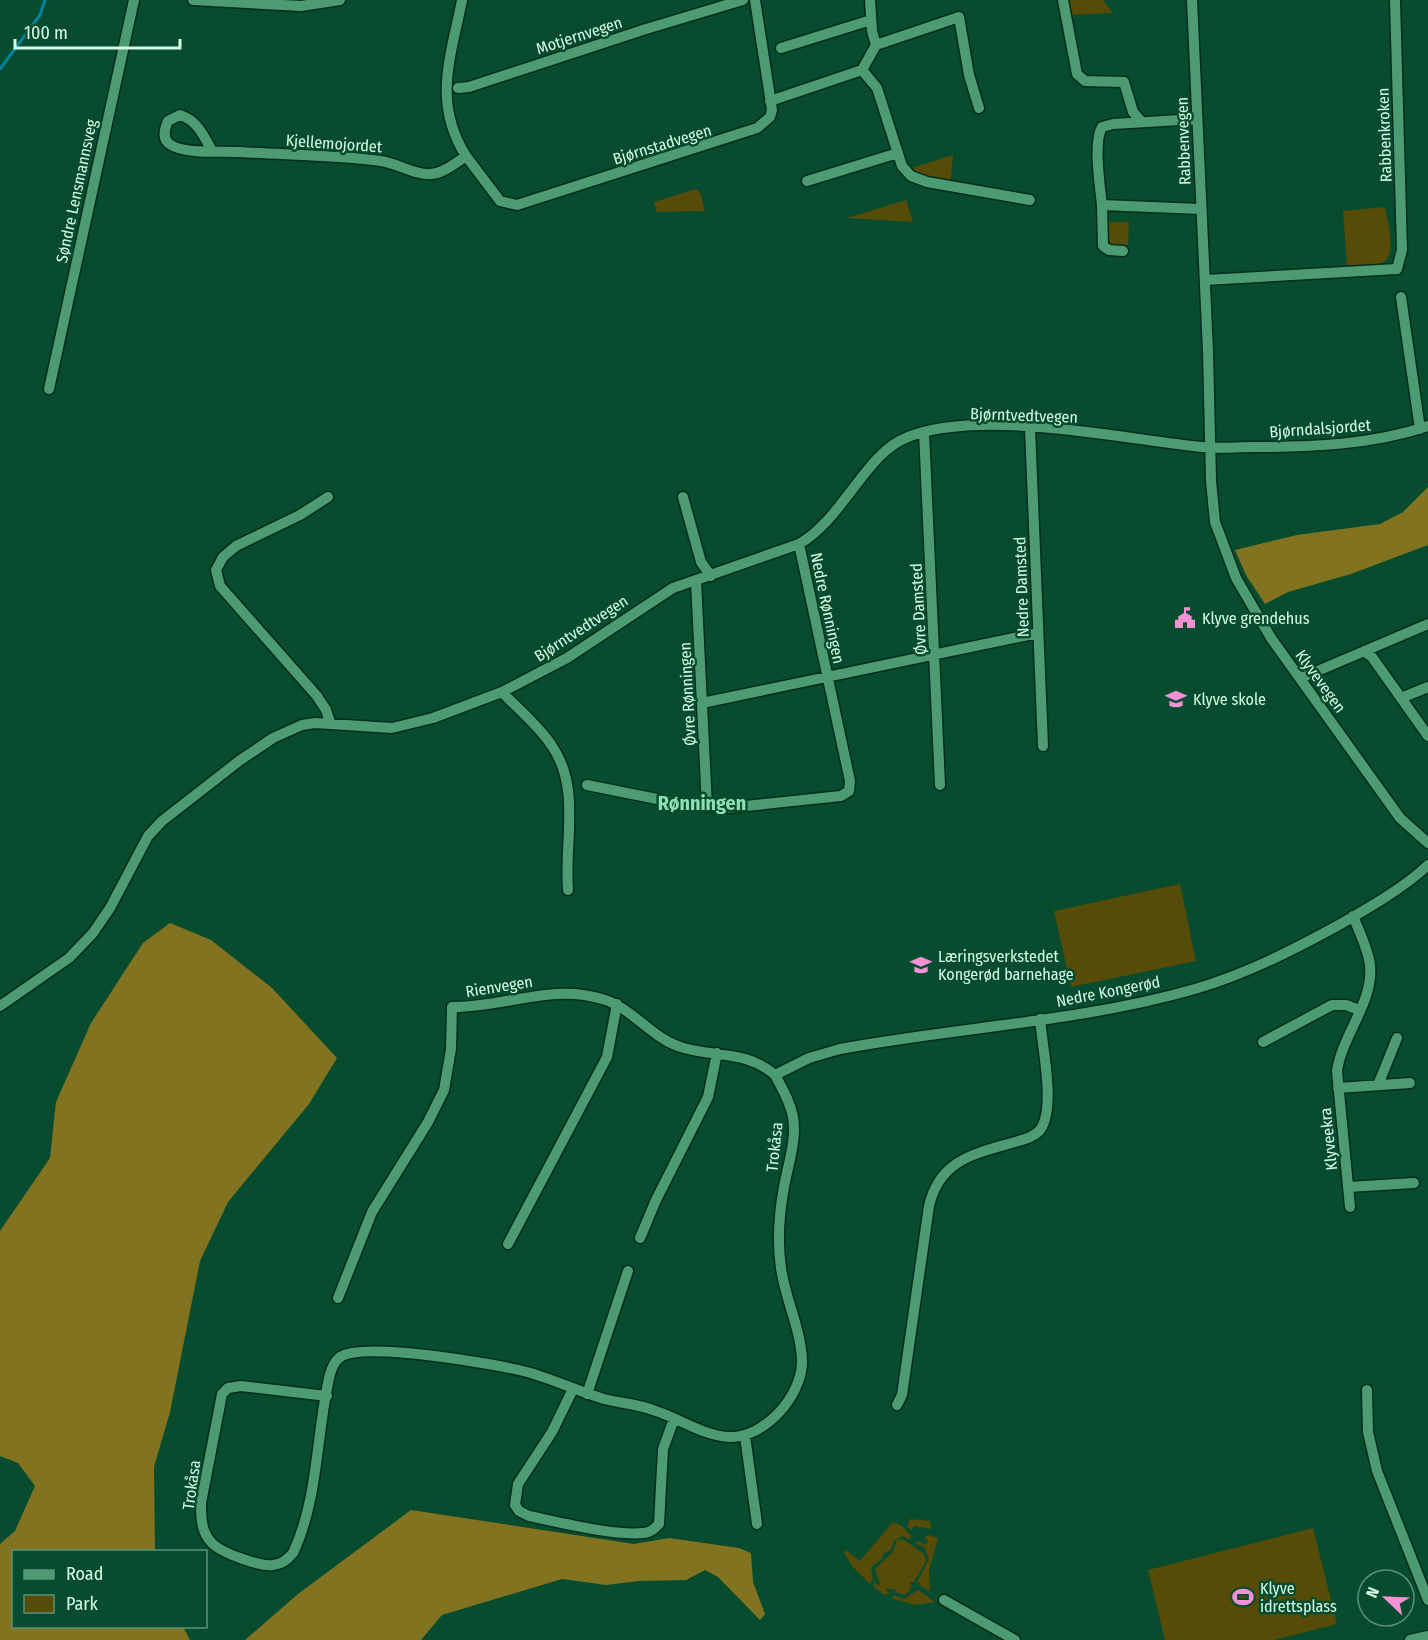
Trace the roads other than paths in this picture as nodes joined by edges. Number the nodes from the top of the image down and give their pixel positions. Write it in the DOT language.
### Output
graph roads {
  1 [pos="134,0"];
  2 [pos="193,0"];
  3 [pos="340,0"];
  4 [pos="462,0"];
  5 [pos="743,0"];
  6 [pos="755,0"];
  7 [pos="870,0"];
  8 [pos="1063,0"];
  9 [pos="1192,0"];
  10 [pos="1395,0"];
  11 [pos="871,20"];
  12 [pos="876,45"];
  13 [pos="781,48"];
  14 [pos="862,70"];
  15 [pos="458,88"];
  16 [pos="770,101"];
  17 [pos="979,108"];
  18 [pos="1197,119"];
  19 [pos="1141,121"];
  20 [pos="212,151"];
  21 [pos="898,153"];
  22 [pos="466,156"];
  23 [pos="807,181"];
  24 [pos="1030,200"];
  25 [pos="1102,205"];
  26 [pos="1201,209"];
  27 [pos="1123,250"];
  28 [pos="1205,280"];
  29 [pos="1401,297"];
  30 [pos="49,389"];
  31 [pos="1424,427"];
  32 [pos="1030,428"];
  33 [pos="924,432"];
  34 [pos="1212,448"];
  35 [pos="328,497"];
  36 [pos="683,497"];
  37 [pos="800,544"];
  38 [pos="711,576"];
  39 [pos="696,581"];
  40 [pos="1428,624"];
  41 [pos="1038,633"];
  42 [pos="1364,651"];
  43 [pos="935,654"];
  44 [pos="828,677"];
  45 [pos="1301,678"];
  46 [pos="1428,687"];
  47 [pos="502,692"];
  48 [pos="1401,698"];
  49 [pos="702,703"];
  50 [pos="330,722"];
  51 [pos="1428,736"];
  52 [pos="1043,746"];
  53 [pos="587,785"];
  54 [pos="940,785"];
  55 [pos="707,807"];
  56 [pos="1428,843"];
  57 [pos="1428,866"];
  58 [pos="568,890"];
  59 [pos="1353,916"];
  60 [pos="617,1004"];
  61 [pos="0,1006"];
  62 [pos="1359,1010"];
  63 [pos="1040,1019"];
  64 [pos="1397,1038"];
  65 [pos="1263,1042"];
  66 [pos="717,1053"];
  67 [pos="775,1074"];
  68 [pos="1410,1083"];
  69 [pos="1378,1085"];
  70 [pos="1338,1088"];
  71 [pos="1414,1183"];
  72 [pos="1348,1187"];
  73 [pos="1350,1207"];
  74 [pos="640,1238"];
  75 [pos="508,1244"];
  76 [pos="628,1271"];
  77 [pos="339,1298"];
  78 [pos="573,1389"];
  79 [pos="1367,1390"];
  80 [pos="587,1394"];
  81 [pos="327,1396"];
  82 [pos="897,1405"];
  83 [pos="674,1419"];
  84 [pos="745,1436"];
  85 [pos="757,1524"];
  86 [pos="944,1600"];
  87 [pos="1428,1600"];
  88 [pos="1428,1636"];
  89 [pos="1015,1640"];
  90 [pos="1410,1640"];
  1 -- 30 [label="street, Søndre Lensmannsveg"];
  2 -- 3 [label="street"];
  4 -- 22 [label="street"];
  5 -- 15 [label="street, Motjernvegen"];
  6 -- 16 [label="street"];
  7 -- 11 [label="street"];
  8 -- 19 [label="street"];
  9 -- 18 [label="street, Rabbenvegen"];
  10 -- 28 [label="street, Rabbenkroken"];
  11 -- 12 [label="street"];
  11 -- 13 [label="street"];
  12 -- 14 [label="street"];
  12 -- 17 [label="street"];
  14 -- 16 [label="street"];
  14 -- 21 [label="street"];
  16 -- 22 [label="street, Bjørnstadvegen"];
  18 -- 19 [label="street"];
  18 -- 26 [label="street, Rabbenvegen"];
  19 -- 25 [label="street"];
  20 -- 20 [label="street, Kjellemojordet"];
  20 -- 22 [label="street, Kjellemojordet"];
  21 -- 23 [label="street"];
  21 -- 24 [label="street"];
  25 -- 26 [label="street"];
  25 -- 27 [label="street"];
  26 -- 28 [label="street, Rabbenvegen"];
  28 -- 34 [label="street, Rabbenvegen"];
  29 -- 31 [label="street"];
  31 -- 34 [label="street, Bjørndalsjordet"];
  32 -- 33 [label="street, Bjørntvedtvegen"];
  32 -- 34 [label="street, Bjørntvedtvegen"];
  32 -- 41 [label="street, Nedre Damsted"];
  33 -- 37 [label="street, Bjørntvedtvegen"];
  33 -- 43 [label="street, Øvre Damsted"];
  34 -- 45 [label="street, Klyvevegen"];
  35 -- 50 [label="street"];
  36 -- 38 [label="street"];
  37 -- 38 [label="street, Bjørntvedtvegen"];
  37 -- 44 [label="street, Nedre Rønningen"];
  38 -- 39 [label="street, Bjørntvedtvegen"];
  39 -- 47 [label="street, Bjørntvedtvegen"];
  39 -- 49 [label="street, Øvre Rønningen"];
  40 -- 42 [label="street"];
  41 -- 43 [label="street"];
  41 -- 52 [label="street, Nedre Damsted"];
  42 -- 45 [label="street"];
  42 -- 48 [label="street"];
  43 -- 44 [label="street"];
  43 -- 54 [label="street, Øvre Damsted"];
  44 -- 49 [label="street, Nedre Rønningen"];
  44 -- 55 [label="street, Nedre Rønningen"];
  45 -- 56 [label="street, Klyvevegen"];
  46 -- 48 [label="street"];
  47 -- 50 [label="street, Bjørntvedtvegen"];
  47 -- 58 [label="street"];
  48 -- 51 [label="street"];
  49 -- 55 [label="street, Øvre Rønningen"];
  50 -- 61 [label="street, Bjørntvedtvegen"];
  53 -- 55 [label="street"];
  57 -- 59 [label="street, Nedre Kongerød"];
  59 -- 62 [label="street, Klyveekra"];
  59 -- 63 [label="street, Nedre Kongerød"];
  60 -- 66 [label="street, Rienvegen"];
  60 -- 75 [label="street"];
  60 -- 77 [label="street, Rienvegen"];
  62 -- 65 [label="street"];
  62 -- 70 [label="street, Klyveekra"];
  63 -- 67 [label="street"];
  63 -- 82 [label="street, Nedre Kongerød"];
  64 -- 69 [label="street"];
  66 -- 67 [label="street, Rienvegen"];
  66 -- 74 [label="street"];
  67 -- 84 [label="street, Trokåsa"];
  68 -- 69 [label="street, Klyveekra"];
  69 -- 70 [label="street, Klyveekra"];
  70 -- 72 [label="street, Klyveekra"];
  71 -- 72 [label="street, Klyveekra"];
  72 -- 73 [label="street, Klyveekra"];
  76 -- 80 [label="street"];
  78 -- 80 [label="street, Trokåsa"];
  78 -- 81 [label="street, Trokåsa"];
  78 -- 83 [label="street"];
  79 -- 87 [label="street"];
  80 -- 83 [label="street, Trokåsa"];
  81 -- 81 [label="street, Trokåsa"];
  83 -- 84 [label="street, Trokåsa"];
  84 -- 85 [label="street"];
  86 -- 89 [label="street"];
  88 -- 90 [label="street"];
}
